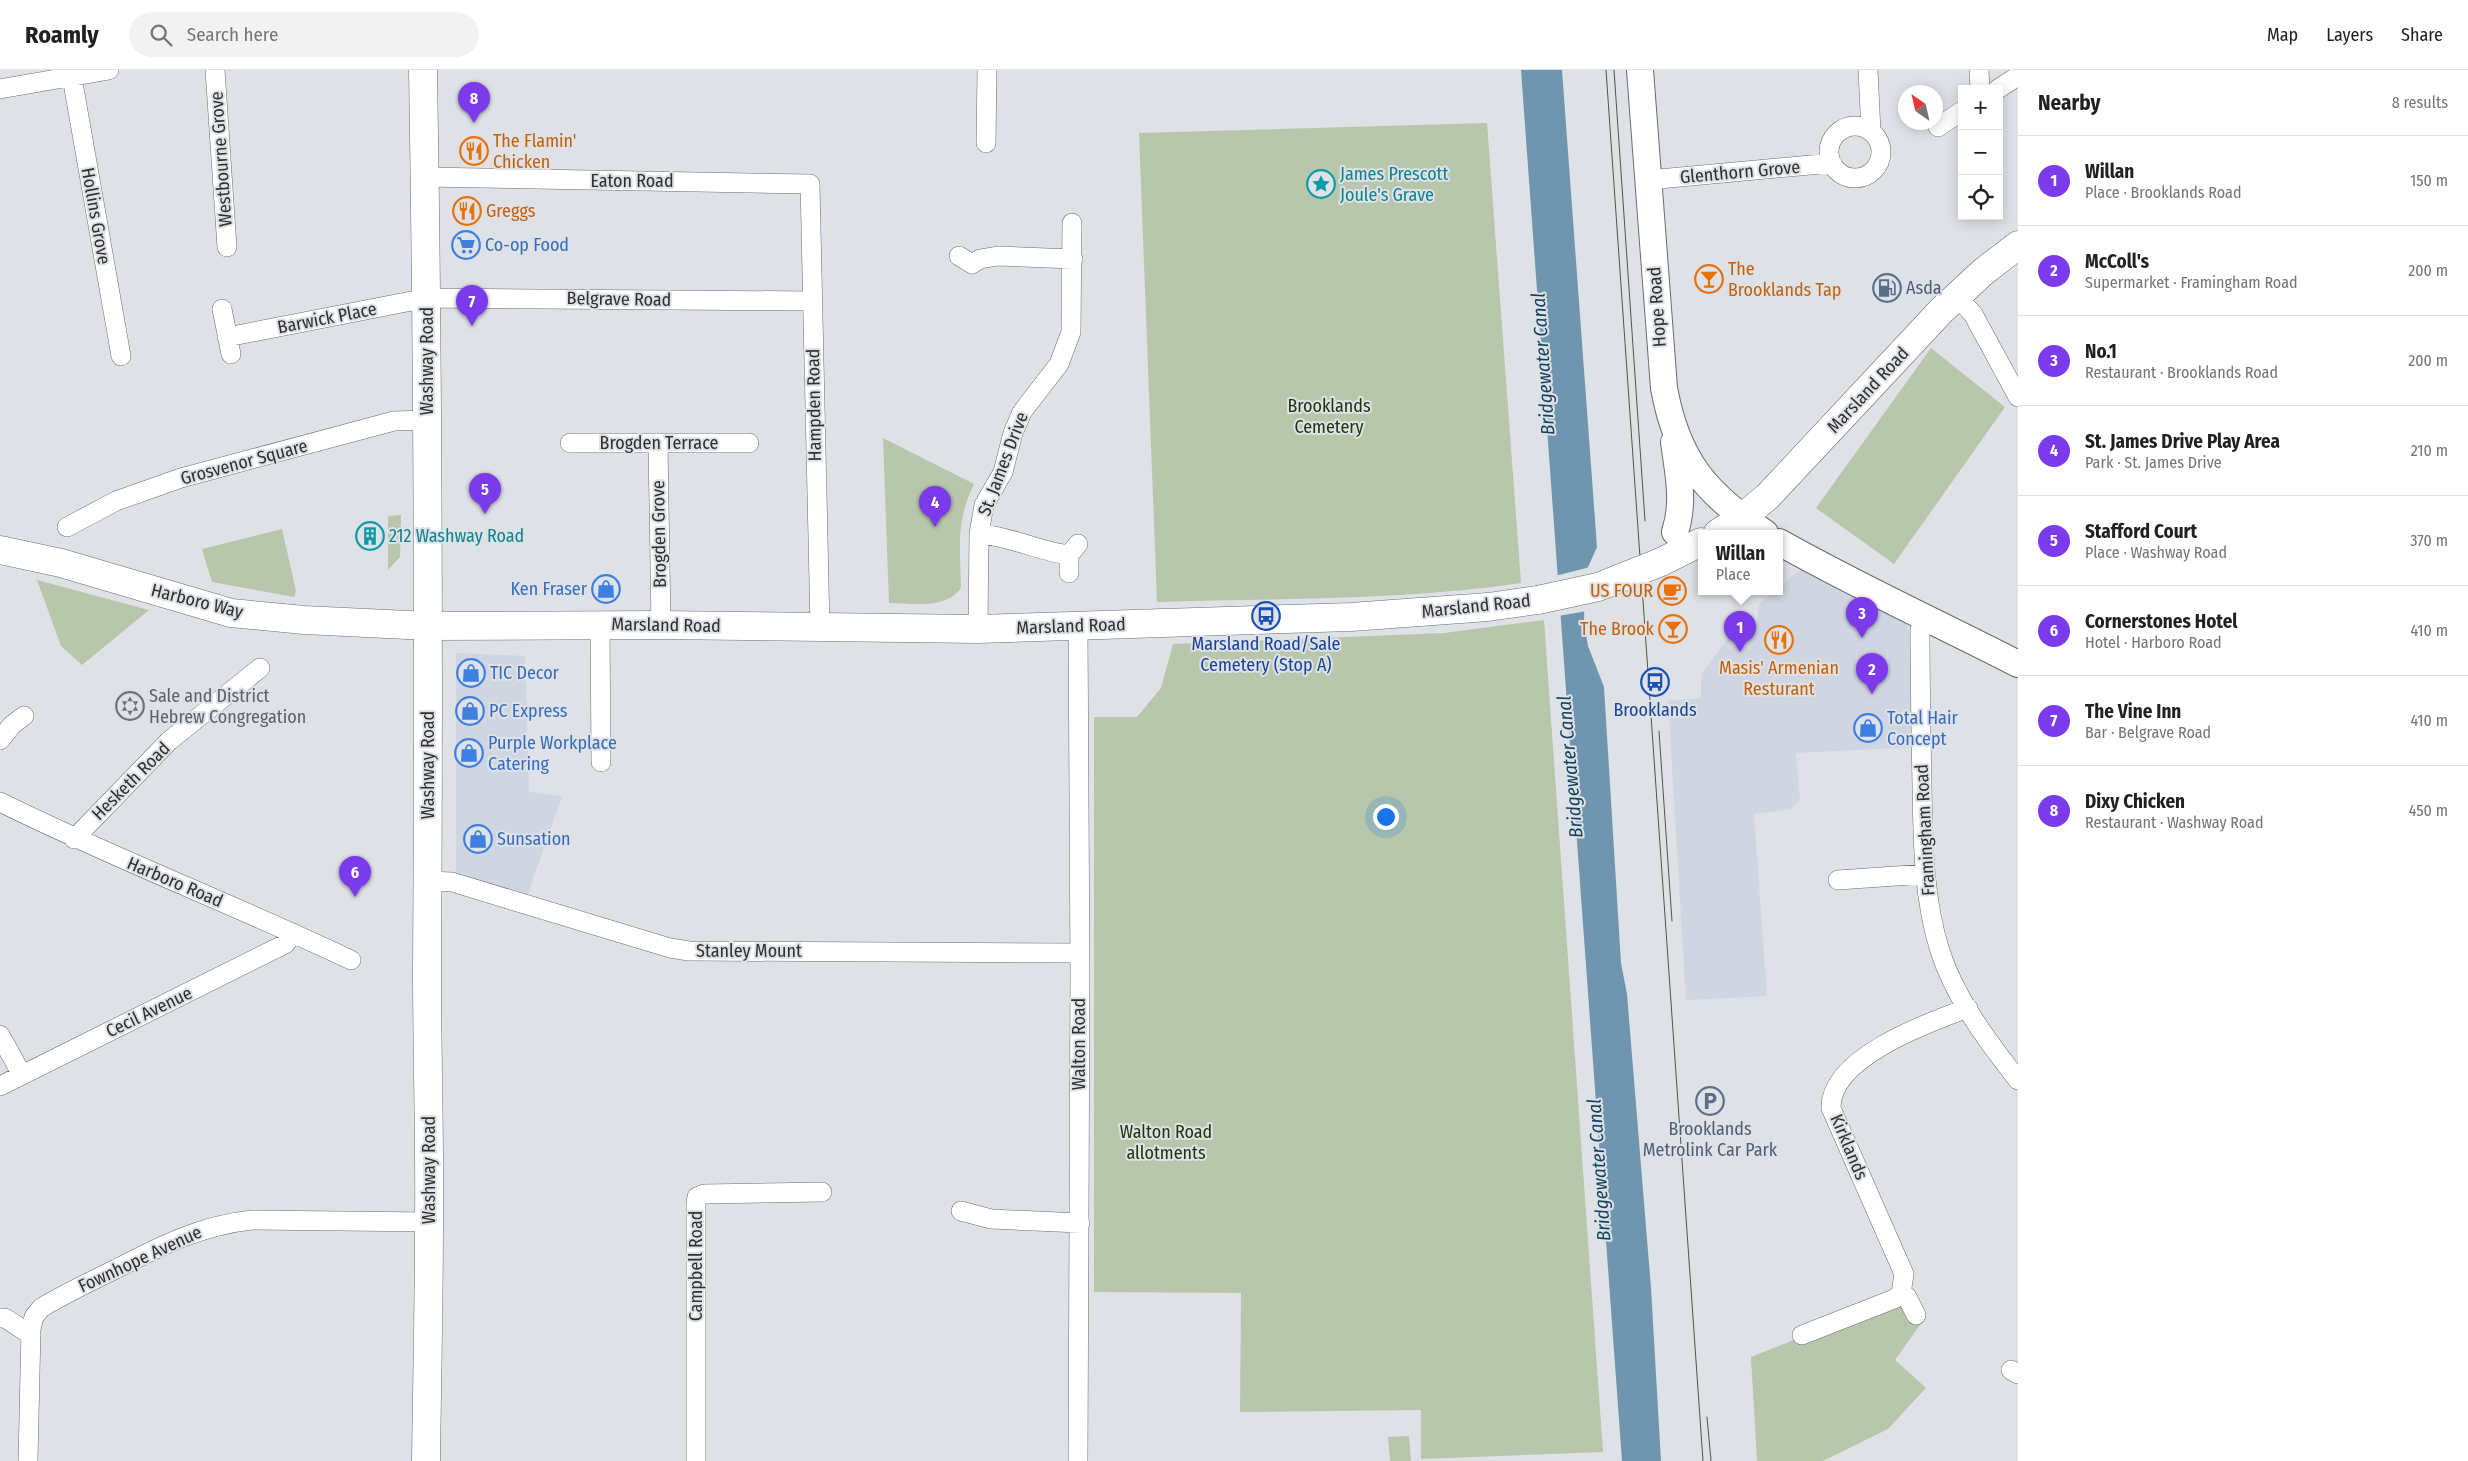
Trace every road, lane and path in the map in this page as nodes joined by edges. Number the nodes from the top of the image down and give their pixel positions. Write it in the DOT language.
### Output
graph roads {
  1 [pos="109,70"];
  2 [pos="215,70"];
  3 [pos="423,70"];
  4 [pos="988,70"];
  5 [pos="1640,70"];
  6 [pos="1868,70"];
  7 [pos="1979,70"];
  8 [pos="2018,76"];
  9 [pos="72,77"];
  10 [pos="1980,85"];
  11 [pos="2003,86"];
  12 [pos="0,89"];
  13 [pos="1958,114"];
  14 [pos="1943,124"];
  15 [pos="1871,131"];
  16 [pos="986,143"];
  17 [pos="1832,163"];
  18 [pos="425,178"];
  19 [pos="1648,180"];
  20 [pos="810,184"];
  21 [pos="1072,223"];
  22 [pos="2018,245"];
  23 [pos="227,247"];
  24 [pos="1073,259"];
  25 [pos="968,267"];
  26 [pos="1956,296"];
  27 [pos="427,298"];
  28 [pos="811,301"];
  29 [pos="222,309"];
  30 [pos="121,356"];
  31 [pos="2018,397"];
  32 [pos="427,420"];
  33 [pos="1672,426"];
  34 [pos="570,443"];
  35 [pos="658,443"];
  36 [pos="749,443"];
  37 [pos="1742,518"];
  38 [pos="67,527"];
  39 [pos="1723,530"];
  40 [pos="1760,530"];
  41 [pos="1675,532"];
  42 [pos="979,534"];
  43 [pos="1698,544"];
  44 [pos="1783,544"];
  45 [pos="0,550"];
  46 [pos="1072,557"];
  47 [pos="1661,562"];
  48 [pos="1924,616"];
  49 [pos="600,624"];
  50 [pos="661,624"];
  51 [pos="429,626"];
  52 [pos="1078,626"];
  53 [pos="820,627"];
  54 [pos="978,629"];
  55 [pos="2018,664"];
  56 [pos="260,668"];
  57 [pos="24,716"];
  58 [pos="0,740"];
  59 [pos="601,762"];
  60 [pos="0,802"];
  61 [pos="74,839"];
  62 [pos="1925,874"];
  63 [pos="1838,880"];
  64 [pos="428,881"];
  65 [pos="293,933"];
  66 [pos="1080,953"];
  67 [pos="351,960"];
  68 [pos="1968,1008"];
  69 [pos="0,1035"];
  70 [pos="22,1075"];
  71 [pos="2018,1080"];
  72 [pos="0,1086"];
  73 [pos="822,1192"];
  74 [pos="961,1211"];
  75 [pos="429,1222"];
  76 [pos="1080,1222"];
  77 [pos="1901,1294"];
  78 [pos="1916,1315"];
  79 [pos="0,1318"];
  80 [pos="31,1335"];
  81 [pos="1802,1335"];
  82 [pos="28,1461"];
  83 [pos="426,1461"];
  84 [pos="696,1461"];
  85 [pos="1078,1461"];
  1 -- 9 [label="street"];
  2 -- 23 [label="street, Westbourne Grove"];
  3 -- 18 [label="main road, Washway Road"];
  4 -- 16 [label="street"];
  5 -- 19 [label="street, Hope Road"];
  6 -- 15 [label="street"];
  7 -- 10 [label="street"];
  8 -- 11 [label="street"];
  9 -- 12 [label="street"];
  9 -- 30 [label="street, Hollins Grove"];
  13 -- 14 [label="street"];
  15 -- 17 [label="street"];
  15 -- 17 [label="street"];
  17 -- 19 [label="street, Glenthorn Grove"];
  18 -- 20 [label="street, Eaton Road"];
  18 -- 27 [label="main road, Washway Road"];
  19 -- 33 [label="street, Hope Road"];
  20 -- 28 [label="street, Hampden Road"];
  21 -- 24 [label="street, St. James Drive"];
  22 -- 26 [label="main road, Marsland Road"];
  24 -- 25 [label="street"];
  24 -- 42 [label="street, St. James Drive"];
  26 -- 31 [label="street"];
  26 -- 37 [label="main road, Marsland Road"];
  27 -- 28 [label="street, Belgrave Road"];
  27 -- 29 [label="street, Barwick Place"];
  27 -- 32 [label="main road, Washway Road"];
  28 -- 53 [label="street, Hampden Road"];
  32 -- 38 [label="street, Grosvenor Square"];
  32 -- 51 [label="main road, Washway Road"];
  33 -- 37 [label="street, Hope Road"];
  33 -- 41 [label="street"];
  34 -- 35 [label="street, Brogden Terrace"];
  35 -- 36 [label="street, Brogden Terrace"];
  35 -- 50 [label="street, Brogden Grove"];
  37 -- 39 [label="main road, Marsland Road"];
  37 -- 40 [label="street, Hope Road"];
  41 -- 47 [label="main road"];
  42 -- 46 [label="street"];
  42 -- 54 [label="street, St. James Drive"];
  43 -- 47 [label="main road, Marsland Road"];
  44 -- 48 [label="street"];
  45 -- 51 [label="main road, Harboro Way"];
  47 -- 52 [label="main road, Marsland Road, bridge"];
  48 -- 55 [label="street"];
  48 -- 62 [label="street, Framingham Road"];
  49 -- 50 [label="main road, Marsland Road"];
  49 -- 51 [label="main road, Marsland Road"];
  49 -- 59 [label="street"];
  50 -- 53 [label="main road, Marsland Road"];
  51 -- 64 [label="main road, Washway Road"];
  52 -- 54 [label="main road, Marsland Road"];
  52 -- 66 [label="street, Walton Road"];
  53 -- 54 [label="main road, Marsland Road"];
  56 -- 61 [label="street, Hesketh Road"];
  57 -- 58 [label="street"];
  60 -- 61 [label="street, Harboro Road"];
  61 -- 65 [label="street, Harboro Road"];
  62 -- 63 [label="street"];
  62 -- 68 [label="street, Framingham Road"];
  64 -- 66 [label="street, Stanley Mount"];
  64 -- 75 [label="main road, Washway Road"];
  65 -- 67 [label="street, Harboro Road"];
  65 -- 70 [label="street, Cecil Avenue"];
  66 -- 76 [label="street, Walton Road"];
  68 -- 71 [label="street, Framingham Road"];
  68 -- 77 [label="street, Kirklands"];
  69 -- 70 [label="street"];
  70 -- 72 [label="street, Cecil Avenue"];
  73 -- 84 [label="street, Campbell Road"];
  74 -- 76 [label="street"];
  75 -- 80 [label="street, Fownhope Avenue"];
  75 -- 83 [label="main road, Washway Road"];
  76 -- 85 [label="street, Walton Road"];
  77 -- 78 [label="street"];
  77 -- 81 [label="street"];
  79 -- 80 [label="street"];
  80 -- 82 [label="street, Fownhope Avenue"];
}
